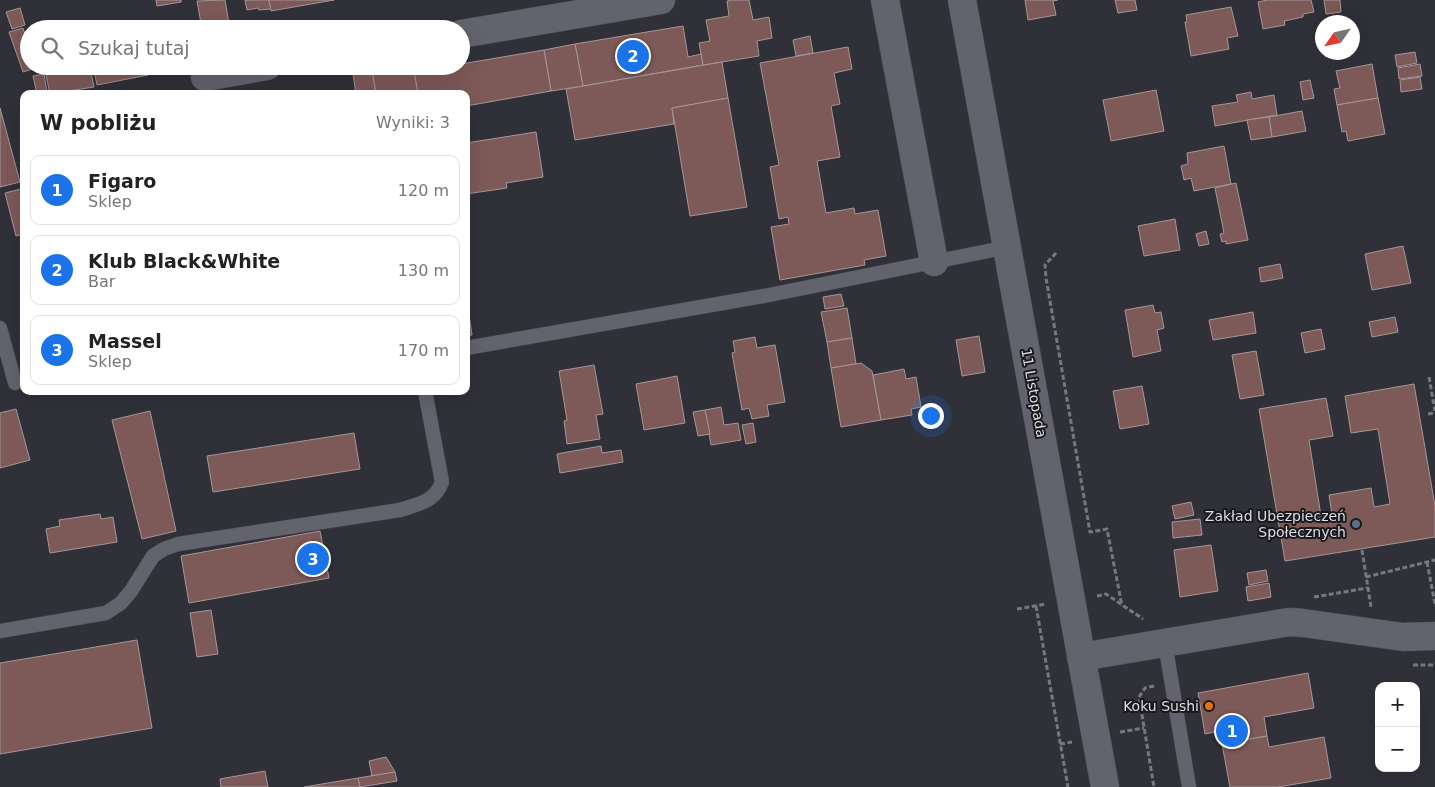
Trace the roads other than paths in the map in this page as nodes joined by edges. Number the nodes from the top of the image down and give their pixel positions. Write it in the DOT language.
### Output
graph roads {
  1 [pos="661,0"];
  2 [pos="885,0"];
  3 [pos="962,0"];
  4 [pos="470,32"];
  5 [pos="216,75"];
  6 [pos="205,77"];
  7 [pos="1008,247"];
  8 [pos="934,262"];
  9 [pos="0,328"];
  10 [pos="470,347"];
  11 [pos="15,383"];
  12 [pos="426,395"];
  13 [pos="0,631"];
  14 [pos="1435,636"];
  15 [pos="1165,643"];
  16 [pos="1081,657"];
  17 [pos="1105,787"];
  18 [pos="1189,787"];
  1 -- 4 [label="street"];
  2 -- 8 [label="street"];
  3 -- 7 [label="street, 11 Listopada"];
  5 -- 6 [label="street"];
  7 -- 8 [label="lane"];
  7 -- 16 [label="street, 11 Listopada"];
  8 -- 10 [label="lane"];
  9 -- 11 [label="lane"];
  12 -- 13 [label="lane"];
  14 -- 15 [label="street"];
  15 -- 16 [label="street"];
  15 -- 18 [label="lane"];
  16 -- 17 [label="street, 11 Listopada"];
}
